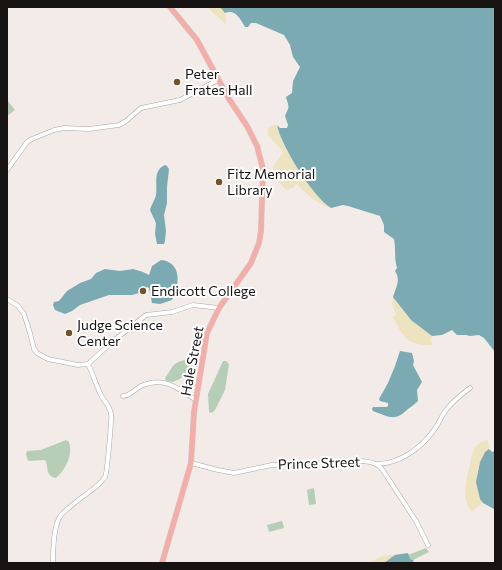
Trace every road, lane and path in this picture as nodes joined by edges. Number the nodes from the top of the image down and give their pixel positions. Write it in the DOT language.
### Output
graph roads {
  1 [pos="170,7"];
  2 [pos="218,80"];
  3 [pos="7,170"];
  4 [pos="7,299"];
  5 [pos="219,308"];
  6 [pos="88,364"];
  7 [pos="470,388"];
  8 [pos="122,396"];
  9 [pos="196,400"];
  10 [pos="191,463"];
  11 [pos="378,464"];
  12 [pos="428,545"];
  13 [pos="53,563"];
  14 [pos="162,563"];
  1 -- 2 [label="main road, Hale Street"];
  2 -- 3 [label="street"];
  2 -- 5 [label="main road, Hale Street"];
  4 -- 6 [label="street"];
  5 -- 6 [label="street"];
  5 -- 9 [label="main road, Hale Street"];
  6 -- 13 [label="street"];
  7 -- 11 [label="street"];
  8 -- 9 [label="street"];
  9 -- 10 [label="main road, Hale Street"];
  10 -- 11 [label="street, Prince Street"];
  10 -- 14 [label="main road, Hale Street"];
  11 -- 12 [label="street, Prince Street"];
}
